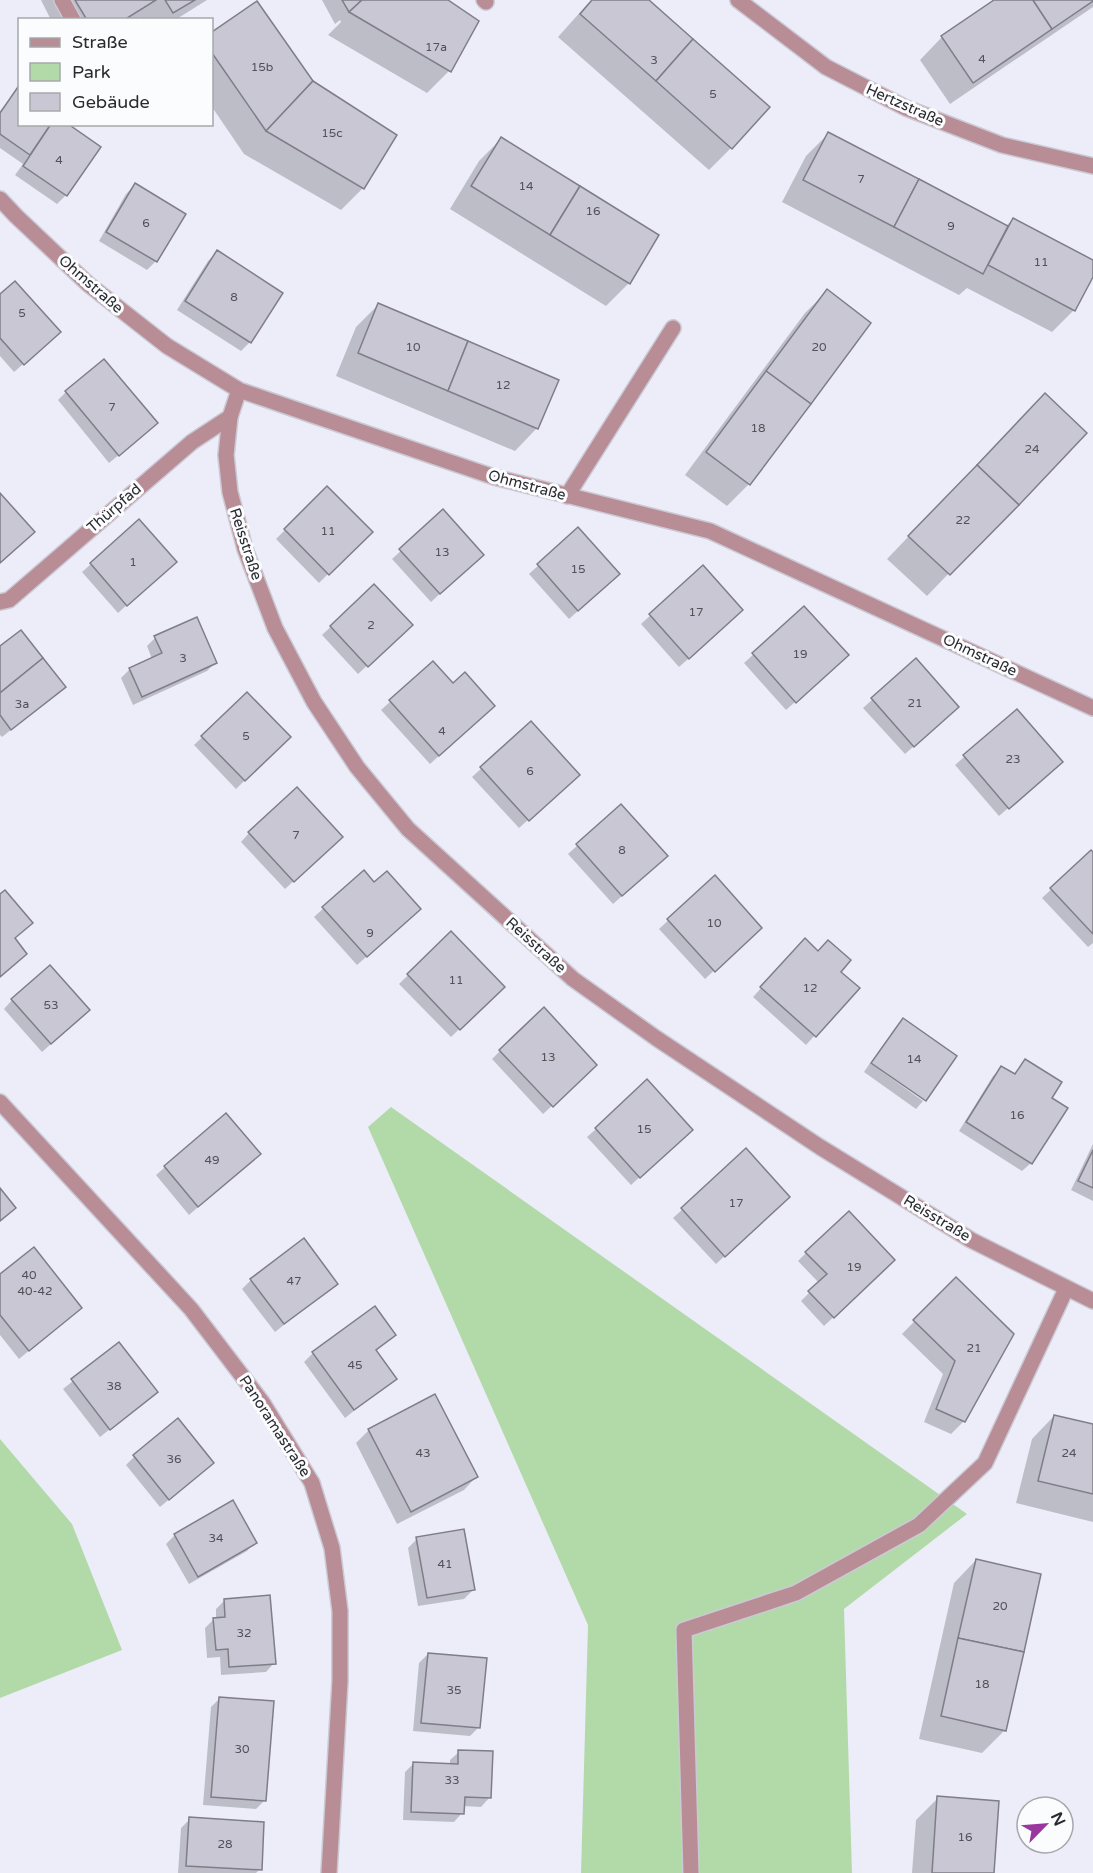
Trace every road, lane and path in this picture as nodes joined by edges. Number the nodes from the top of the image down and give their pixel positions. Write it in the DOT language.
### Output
graph roads {
  1 [pos="62,0"];
  2 [pos="738,0"];
  3 [pos="72,18"];
  4 [pos="1093,165"];
  5 [pos="0,199"];
  6 [pos="674,328"];
  7 [pos="239,390"];
  8 [pos="230,417"];
  9 [pos="567,496"];
  10 [pos="0,602"];
  11 [pos="1093,708"];
  12 [pos="0,1102"];
  13 [pos="1066,1289"];
  14 [pos="1093,1301"];
  15 [pos="329,1873"];
  16 [pos="691,1873"];
  1 -- 3 [label="street"];
  2 -- 4 [label="street, Hertzstraße"];
  5 -- 7 [label="street, Ohmstraße"];
  6 -- 9 [label="street"];
  7 -- 8 [label="street, Reisstraße"];
  7 -- 9 [label="street, Ohmstraße"];
  8 -- 10 [label="street, Thürpfad"];
  8 -- 13 [label="street, Reisstraße"];
  9 -- 11 [label="street, Ohmstraße"];
  12 -- 15 [label="street, Panoramastraße"];
  13 -- 14 [label="street, Reisstraße"];
  13 -- 16 [label="street"];
}
